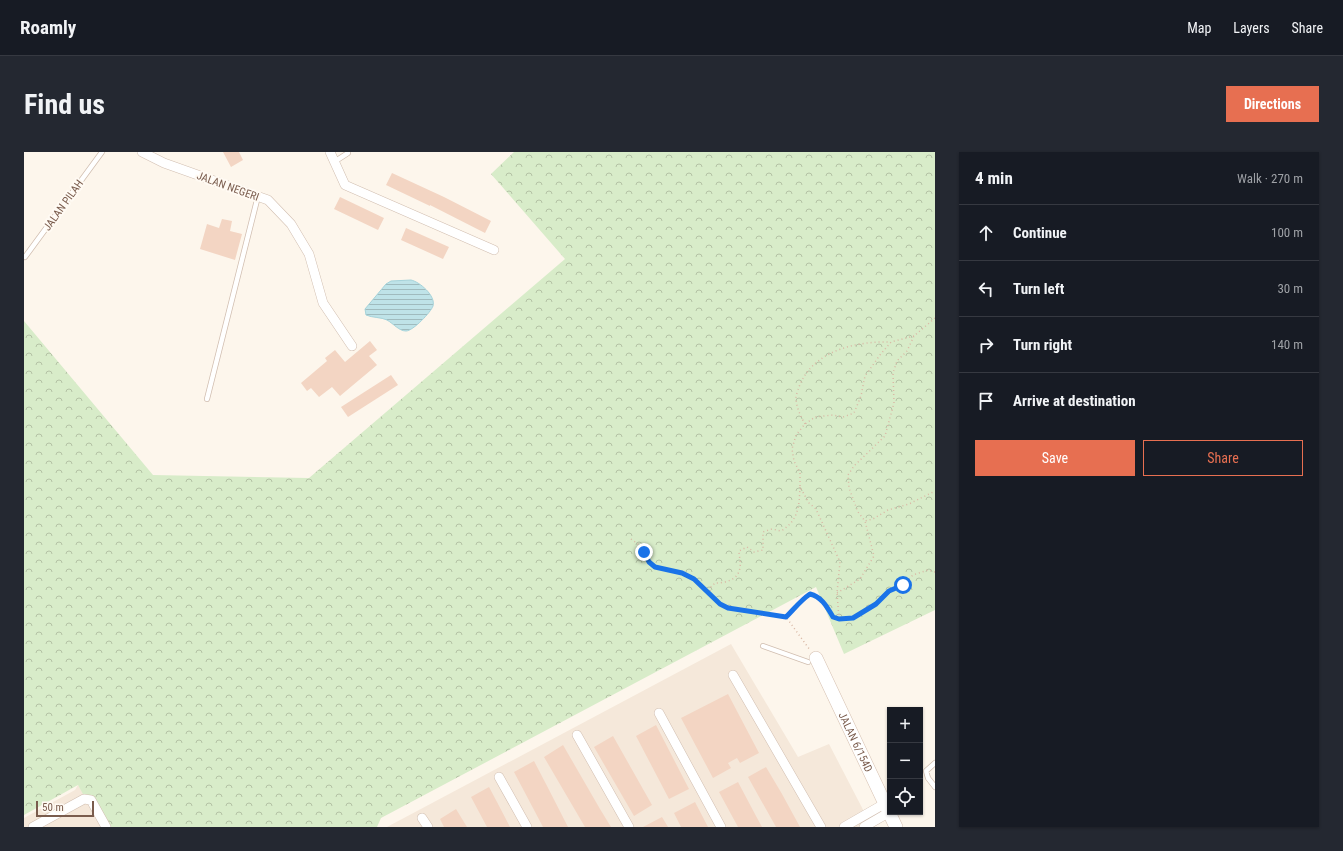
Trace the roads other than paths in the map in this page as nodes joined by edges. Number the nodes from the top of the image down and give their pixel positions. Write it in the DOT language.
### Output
graph roads {
  1 [pos="102,152"];
  2 [pos="142,152"];
  3 [pos="330,152"];
  4 [pos="348,152"];
  5 [pos="334,162"];
  6 [pos="258,196"];
  7 [pos="494,250"];
  8 [pos="25,257"];
  9 [pos="352,346"];
  10 [pos="207,399"];
  11 [pos="763,646"];
  12 [pos="812,660"];
  13 [pos="733,675"];
  14 [pos="659,713"];
  15 [pos="577,735"];
  16 [pos="935,763"];
  17 [pos="499,777"];
  18 [pos="935,787"];
  19 [pos="884,814"];
  20 [pos="422,818"];
  21 [pos="856,824"];
  22 [pos="33,827"];
  23 [pos="106,827"];
  24 [pos="428,827"];
  25 [pos="527,827"];
  26 [pos="630,827"];
  27 [pos="721,827"];
  28 [pos="821,827"];
  29 [pos="844,827"];
  30 [pos="864,827"];
  31 [pos="896,827"];
  1 -- 8 [label="lane, JALAN PILAH"];
  2 -- 6 [label="street, JALAN NEGERI"];
  3 -- 5 [label="street"];
  4 -- 5 [label="lane"];
  5 -- 7 [label="street"];
  6 -- 9 [label="street, JALAN NEGERI"];
  6 -- 10 [label="lane"];
  11 -- 12 [label="lane"];
  12 -- 19 [label="street, JALAN 6/154D"];
  13 -- 28 [label="street"];
  14 -- 27 [label="street"];
  15 -- 26 [label="street"];
  16 -- 18 [label="lane"];
  17 -- 25 [label="street"];
  19 -- 21 [label="street"];
  19 -- 30 [label="street"];
  19 -- 31 [label="street, JALAN 6/154D"];
  20 -- 24 [label="street"];
  21 -- 29 [label="street"];
  22 -- 23 [label="street"];
}
